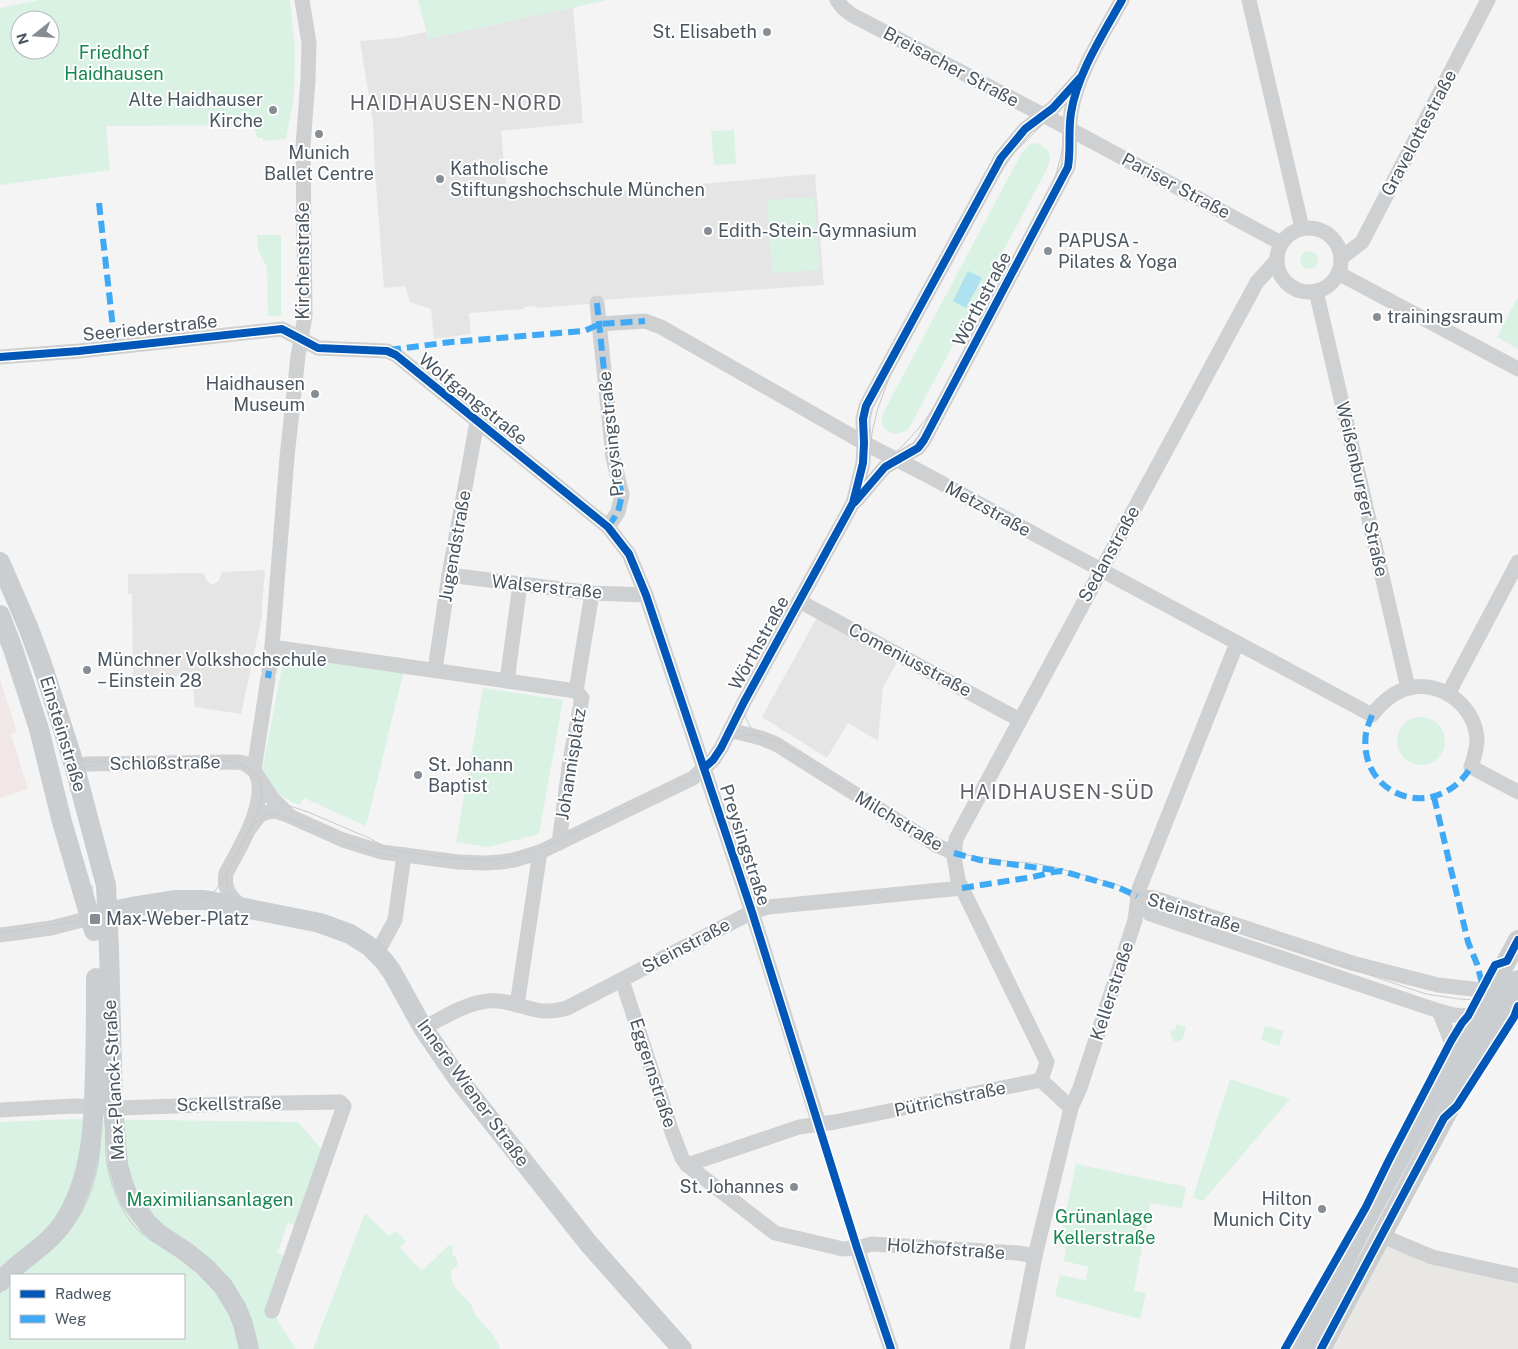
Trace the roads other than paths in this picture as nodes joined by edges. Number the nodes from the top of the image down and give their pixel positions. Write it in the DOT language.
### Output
graph roads {
  1 [pos="302,0"];
  2 [pos="837,0"];
  3 [pos="1122,0"];
  4 [pos="1249,0"];
  5 [pos="1488,0"];
  6 [pos="1080,78"];
  7 [pos="1044,116"];
  8 [pos="1070,130"];
  9 [pos="1302,228"];
  10 [pos="1281,243"];
  11 [pos="1341,258"];
  12 [pos="1277,260"];
  13 [pos="1338,273"];
  14 [pos="1316,291"];
  15 [pos="597,303"];
  16 [pos="600,324"];
  17 [pos="301,339"];
  18 [pos="0,357"];
  19 [pos="1518,369"];
  20 [pos="477,422"];
  21 [pos="864,443"];
  22 [pos="896,460"];
  23 [pos="853,503"];
  24 [pos="608,527"];
  25 [pos="0,562"];
  26 [pos="1518,562"];
  27 [pos="1101,570"];
  28 [pos="449,575"];
  29 [pos="520,584"];
  30 [pos="592,593"];
  31 [pos="646,595"];
  32 [pos="799,601"];
  33 [pos="0,615"];
  34 [pos="1237,643"];
  35 [pos="272,647"];
  36 [pos="435,670"];
  37 [pos="507,681"];
  38 [pos="1408,688"];
  39 [pos="576,690"];
  40 [pos="1448,694"];
  41 [pos="1020,720"];
  42 [pos="730,730"];
  43 [pos="75,766"];
  44 [pos="704,768"];
  45 [pos="255,771"];
  46 [pos="1518,792"];
  47 [pos="296,819"];
  48 [pos="250,828"];
  49 [pos="559,843"];
  50 [pos="540,852"];
  51 [pos="954,853"];
  52 [pos="404,855"];
  53 [pos="226,873"];
  54 [pos="962,888"];
  55 [pos="1137,896"];
  56 [pos="200,899"];
  57 [pos="244,908"];
  58 [pos="752,912"];
  59 [pos="99,915"];
  60 [pos="0,936"];
  61 [pos="1518,940"];
  62 [pos="377,953"];
  63 [pos="622,980"];
  64 [pos="1518,980"];
  65 [pos="1507,1003"];
  66 [pos="517,1005"];
  67 [pos="1439,1012"];
  68 [pos="1477,1016"];
  69 [pos="423,1028"];
  70 [pos="1453,1058"];
  71 [pos="1041,1080"];
  72 [pos="104,1107"];
  73 [pos="1071,1108"];
  74 [pos="0,1110"];
  75 [pos="819,1124"];
  76 [pos="687,1165"];
  77 [pos="1382,1236"];
  78 [pos="857,1248"];
  79 [pos="1035,1256"];
  80 [pos="1518,1276"];
  81 [pos="0,1282"];
  82 [pos="272,1311"];
  83 [pos="249,1349"];
  84 [pos="682,1349"];
  85 [pos="891,1349"];
  86 [pos="1017,1349"];
  87 [pos="1300,1349"];
  88 [pos="1321,1349"];
  1 -- 17 [label="street, Kirchenstraße"];
  2 -- 7 [label="street, Breisacher Straße"];
  3 -- 6 [label="street, Wörthstraße"];
  4 -- 9 [label="street"];
  5 -- 11 [label="street, Gravelottestraße"];
  6 -- 7 [label="street, Wörthstraße"];
  6 -- 8 [label="street, Wörthstraße"];
  7 -- 8 [label="street, Breisacher Straße"];
  7 -- 21 [label="street, Wörthstraße"];
  8 -- 10 [label="street, Pariser Straße"];
  8 -- 22 [label="street, Wörthstraße"];
  9 -- 10 [label="street"];
  9 -- 11 [label="street"];
  10 -- 12 [label="street"];
  11 -- 13 [label="street"];
  12 -- 14 [label="street"];
  12 -- 27 [label="street, Sedanstraße"];
  13 -- 14 [label="street"];
  13 -- 19 [label="street"];
  14 -- 38 [label="street, Weißenburger Straße"];
  15 -- 16 [label="street, Preysingstraße"];
  16 -- 21 [label="street, Metzstraße"];
  16 -- 24 [label="street, Preysingstraße"];
  17 -- 18 [label="street, Seeriederstraße"];
  17 -- 20 [label="street, Wolfgangstraße"];
  17 -- 35 [label="street, Kirchenstraße"];
  20 -- 24 [label="street, Wolfgangstraße"];
  20 -- 28 [label="street, Jugendstraße"];
  21 -- 22 [label="street, Metzstraße"];
  21 -- 23 [label="street, Wörthstraße"];
  22 -- 23 [label="street, Wörthstraße"];
  22 -- 27 [label="street, Metzstraße"];
  23 -- 32 [label="street, Wörthstraße"];
  24 -- 31 [label="street, Preysingstraße"];
  25 -- 43 [label="main road, Einsteinstraße"];
  26 -- 40 [label="street"];
  27 -- 34 [label="street, Metzstraße"];
  27 -- 41 [label="street, Sedanstraße"];
  28 -- 29 [label="street, Walserstraße"];
  28 -- 36 [label="street, Jugendstraße"];
  29 -- 30 [label="street, Walserstraße"];
  29 -- 37 [label="street"];
  30 -- 31 [label="street, Walserstraße"];
  30 -- 39 [label="street"];
  31 -- 44 [label="street, Preysingstraße"];
  32 -- 41 [label="street, Comeniusstraße"];
  32 -- 42 [label="street, Wörthstraße"];
  33 -- 59 [label="main road, Einsteinstraße"];
  34 -- 38 [label="street, Metzstraße"];
  34 -- 55 [label="street, Kellerstraße"];
  35 -- 36 [label="street, Johannisplatz"];
  35 -- 45 [label="street, Kirchenstraße"];
  36 -- 37 [label="street, Johannisplatz"];
  37 -- 39 [label="street, Johannisplatz"];
  38 -- 40 [label="street"];
  39 -- 49 [label="street, Johannisplatz"];
  40 -- 46 [label="street"];
  41 -- 51 [label="street, Sedanstraße"];
  42 -- 44 [label="street, Wörthstraße"];
  42 -- 51 [label="street, Milchstraße"];
  43 -- 45 [label="street, Schloßstraße"];
  43 -- 59 [label="main road, Einsteinstraße"];
  44 -- 49 [label="street, Wörthstraße"];
  44 -- 58 [label="street, Preysingstraße"];
  45 -- 47 [label="street, Johannisplatz"];
  45 -- 48 [label="street, Kirchenstraße"];
  47 -- 48 [label="street, Johannisplatz"];
  47 -- 52 [label="street, Johannisplatz"];
  48 -- 53 [label="street, Kirchenstraße"];
  49 -- 50 [label="street, Johannisplatz"];
  50 -- 52 [label="street, Johannisplatz"];
  50 -- 66 [label="street"];
  51 -- 54 [label="street, Milchstraße"];
  52 -- 62 [label="street"];
  53 -- 56 [label="street, Kirchenstraße"];
  53 -- 57 [label="street"];
  54 -- 58 [label="street, Steinstraße"];
  54 -- 71 [label="street, Milchstraße"];
  55 -- 65 [label="street, Steinstraße"];
  55 -- 67 [label="street, Steinstraße"];
  55 -- 73 [label="street, Kellerstraße"];
  56 -- 57 [label="main road, Innere Wiener Straße"];
  56 -- 59 [label="main road"];
  57 -- 62 [label="main road, Innere Wiener Straße"];
  58 -- 63 [label="street, Steinstraße"];
  58 -- 75 [label="street, Preysingstraße"];
  59 -- 60 [label="street"];
  59 -- 72 [label="main road, Max-Planck-Straße"];
  61 -- 65 [label="main road"];
  62 -- 69 [label="main road, Innere Wiener Straße"];
  63 -- 66 [label="street, Steinstraße"];
  63 -- 76 [label="street, Eggernstraße"];
  64 -- 65 [label="main road"];
  65 -- 68 [label="main road"];
  65 -- 77 [label="main road"];
  66 -- 69 [label="street, Steinstraße"];
  67 -- 68 [label="street, Steinstraße"];
  67 -- 70 [label="street"];
  68 -- 70 [label="main road"];
  69 -- 84 [label="main road, Innere Wiener Straße"];
  70 -- 87 [label="main road"];
  71 -- 73 [label="street"];
  71 -- 75 [label="street, Pütrichstraße"];
  72 -- 74 [label="street, Sckellstraße"];
  72 -- 81 [label="main road, Max-Planck-Straße"];
  72 -- 82 [label="street, Sckellstraße"];
  72 -- 83 [label="main road, Max-Planck-Straße"];
  73 -- 79 [label="street, Kellerstraße"];
  75 -- 76 [label="street, Pütrichstraße"];
  76 -- 78 [label="street, Holzhofstraße"];
  77 -- 80 [label="street"];
  77 -- 88 [label="main road"];
  78 -- 79 [label="street, Holzhofstraße"];
  78 -- 85 [label="street"];
  79 -- 86 [label="street, Kellerstraße"];
}
